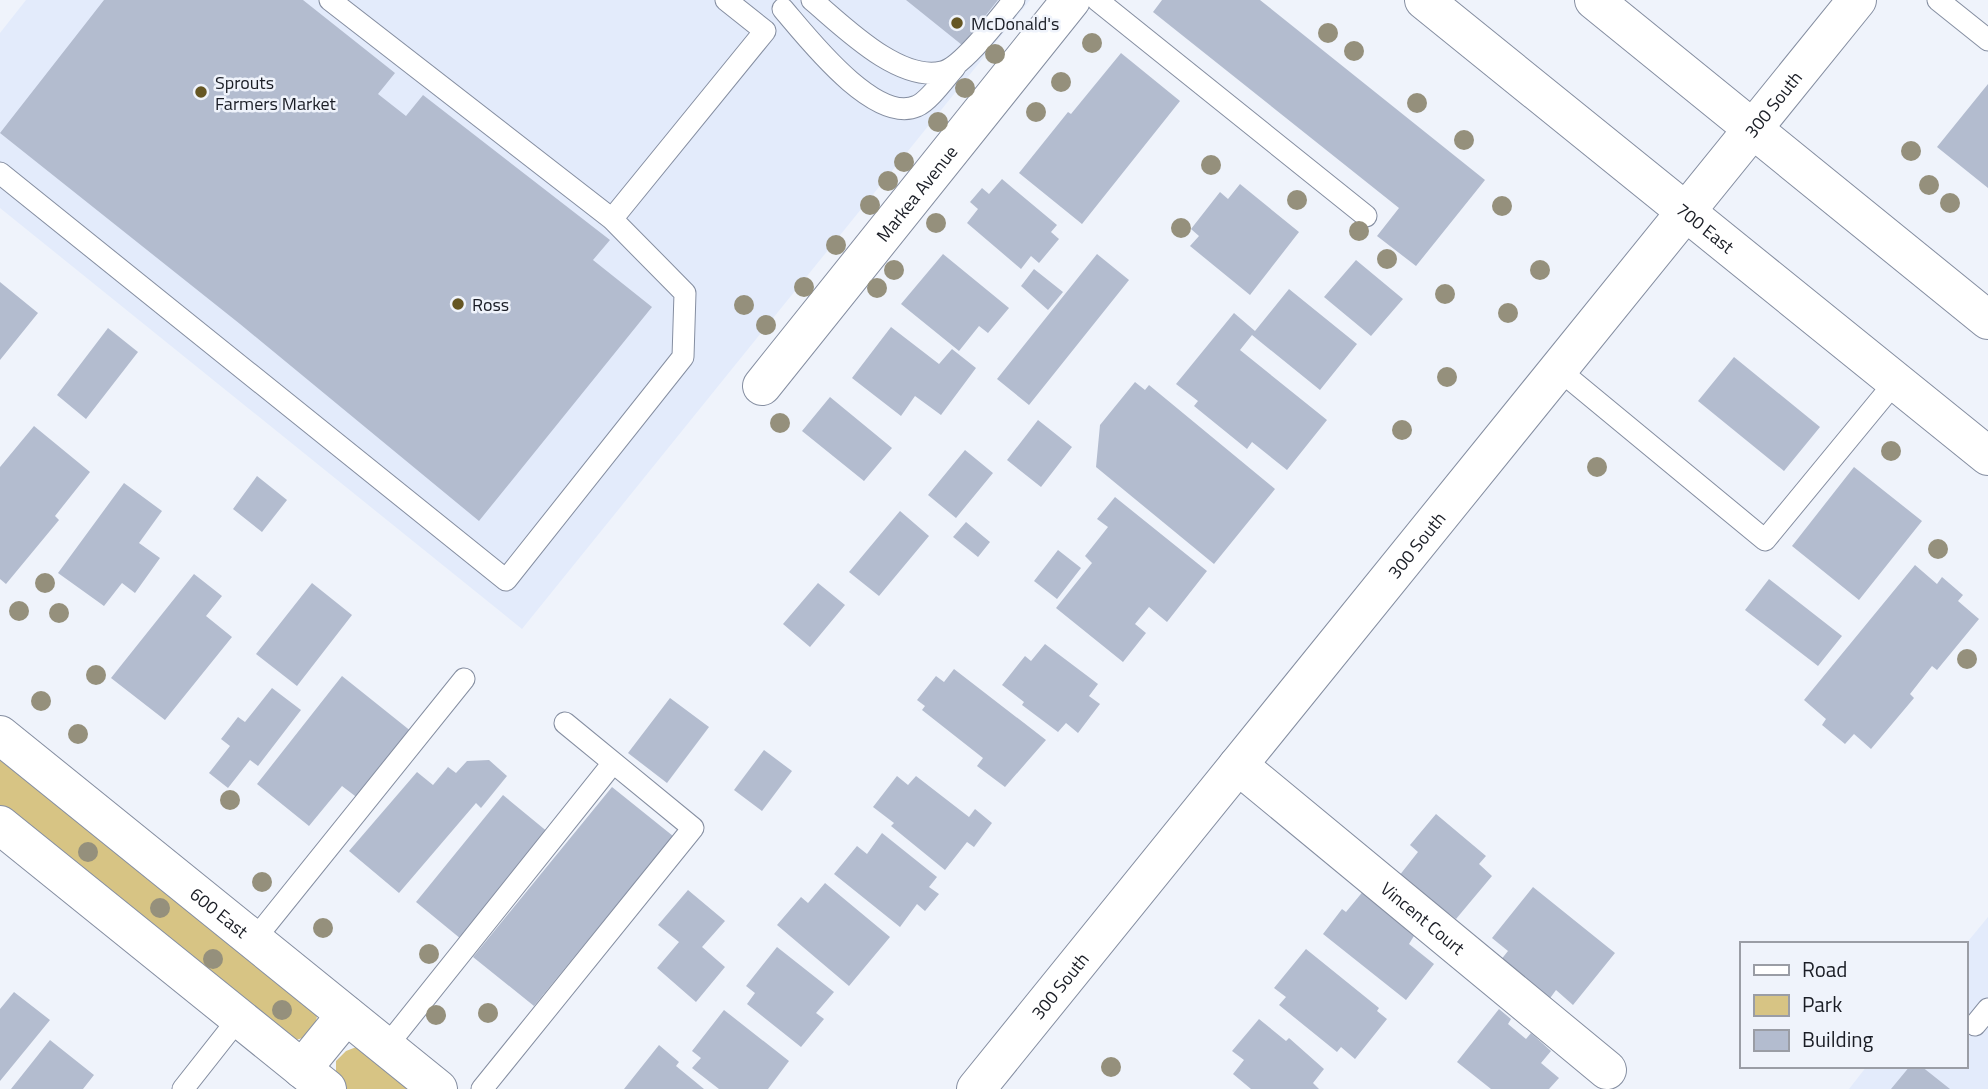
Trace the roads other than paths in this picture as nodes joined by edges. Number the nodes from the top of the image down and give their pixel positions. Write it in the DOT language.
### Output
graph roads {
  1 [pos="330,0"];
  2 [pos="726,0"];
  3 [pos="812,0"];
  4 [pos="1014,0"];
  5 [pos="1071,0"];
  6 [pos="1097,0"];
  7 [pos="1424,0"];
  8 [pos="1594,0"];
  9 [pos="1857,0"];
  10 [pos="1938,0"];
  11 [pos="783,9"];
  12 [pos="1988,40"];
  13 [pos="965,57"];
  14 [pos="1752,129"];
  15 [pos="0,173"];
  16 [pos="1685,211"];
  17 [pos="1366,216"];
  18 [pos="612,219"];
  19 [pos="1988,320"];
  20 [pos="1558,369"];
  21 [pos="1896,381"];
  22 [pos="762,386"];
  23 [pos="1988,456"];
  24 [pos="464,679"];
  25 [pos="565,723"];
  26 [pos="0,735"];
  27 [pos="613,763"];
  28 [pos="1238,765"];
  29 [pos="0,825"];
  30 [pos="254,940"];
  31 [pos="346,1015"];
  32 [pos="239,1018"];
  33 [pos="386,1047"];
  34 [pos="1607,1070"];
  35 [pos="315,1079"];
  36 [pos="183,1089"];
  37 [pos="438,1089"];
  38 [pos="482,1089"];
  39 [pos="976,1089"];
  1 -- 18 [label="lane"];
  2 -- 18 [label="lane"];
  3 -- 13 [label="lane"];
  4 -- 13 [label="lane"];
  5 -- 22 [label="street, Markea Avenue"];
  6 -- 17 [label="lane"];
  7 -- 16 [label="street, 700 East"];
  8 -- 14 [label="street"];
  9 -- 14 [label="street, 300 South"];
  10 -- 12 [label="lane"];
  11 -- 13 [label="lane"];
  14 -- 16 [label="street, 300 South"];
  14 -- 19 [label="street"];
  15 -- 18 [label="lane"];
  16 -- 20 [label="street, 300 South"];
  16 -- 21 [label="street, 700 East"];
  20 -- 21 [label="lane"];
  20 -- 28 [label="street, 300 South"];
  21 -- 23 [label="street, 700 East"];
  24 -- 30 [label="lane"];
  25 -- 27 [label="lane"];
  26 -- 30 [label="street, 600 East"];
  27 -- 33 [label="lane"];
  27 -- 38 [label="lane"];
  28 -- 34 [label="street, Vincent Court"];
  28 -- 39 [label="street, 300 South"];
  29 -- 32 [label="street"];
  30 -- 31 [label="street, 600 East"];
  31 -- 33 [label="street, 600 East"];
  31 -- 35 [label="street"];
  32 -- 35 [label="street"];
  32 -- 36 [label="lane"];
  33 -- 37 [label="street, 600 East"];
}
